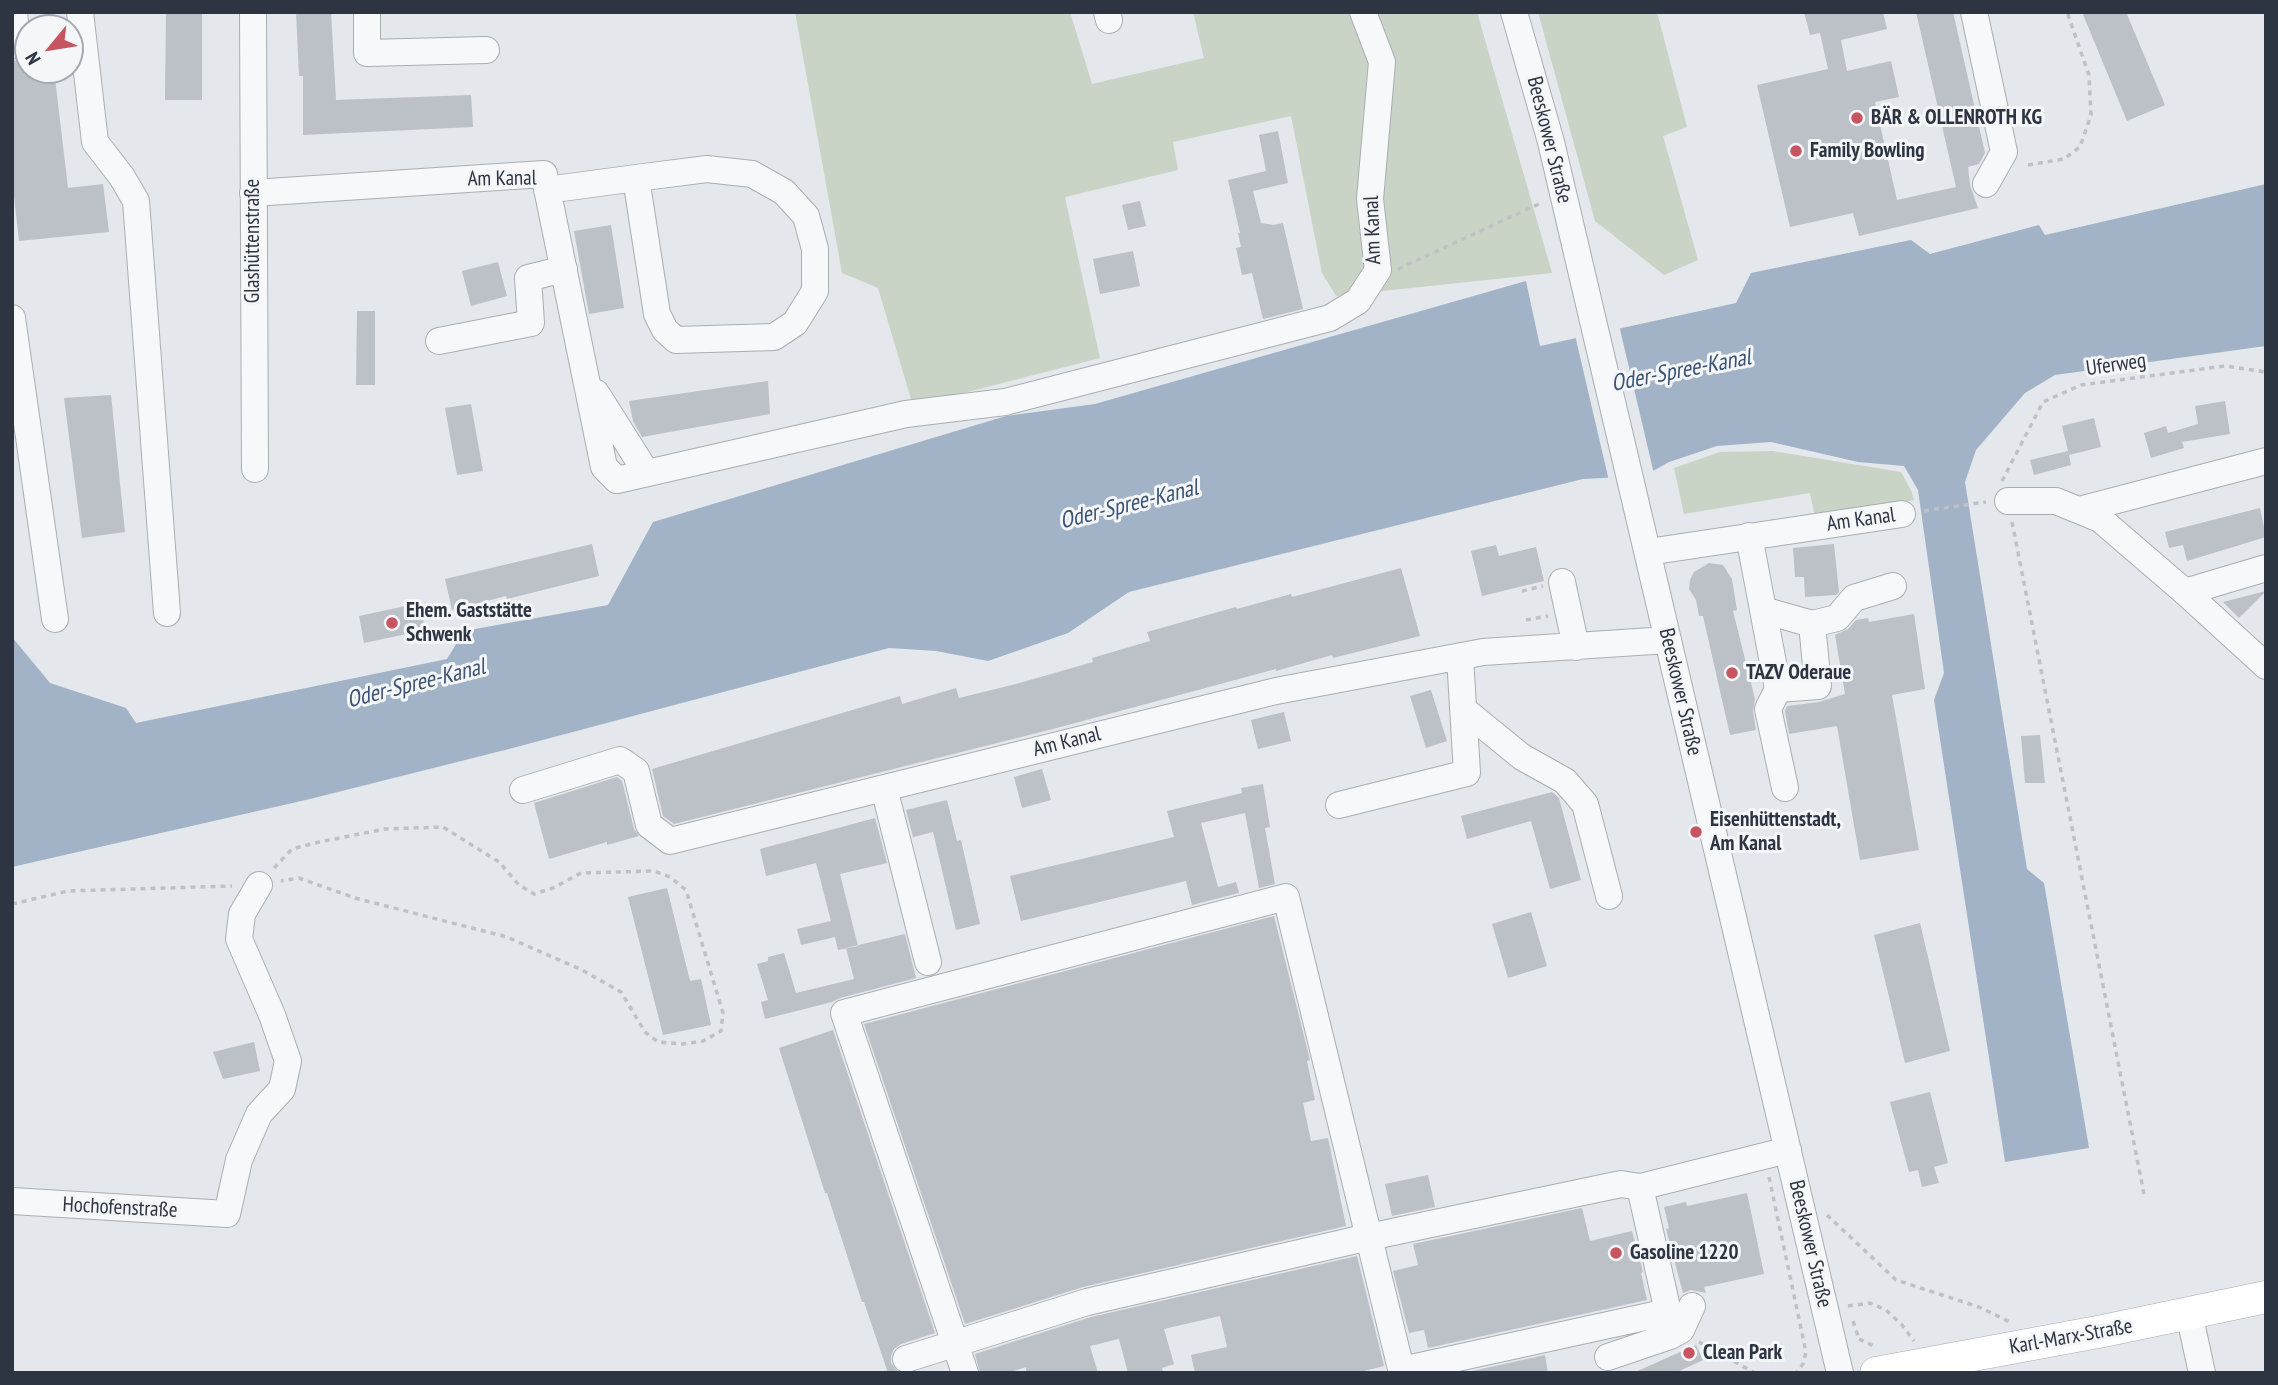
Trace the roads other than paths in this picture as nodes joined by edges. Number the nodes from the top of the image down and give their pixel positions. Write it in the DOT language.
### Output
graph roads {
  1 [pos="80,12"];
  2 [pos="253,12"];
  3 [pos="367,12"];
  4 [pos="1363,12"];
  5 [pos="1514,12"];
  6 [pos="1974,12"];
  7 [pos="486,50"];
  8 [pos="636,178"];
  9 [pos="1986,184"];
  10 [pos="547,190"];
  11 [pos="253,193"];
  12 [pos="564,269"];
  13 [pos="12,318"];
  14 [pos="439,341"];
  15 [pos="2266,461"];
  16 [pos="255,469"];
  17 [pos="1999,497"];
  18 [pos="2079,510"];
  19 [pos="1902,514"];
  20 [pos="1749,536"];
  21 [pos="1648,552"];
  22 [pos="2266,568"];
  23 [pos="1562,582"];
  24 [pos="1893,586"];
  25 [pos="2185,592"];
  26 [pos="1763,610"];
  27 [pos="167,613"];
  28 [pos="55,619"];
  29 [pos="1812,624"];
  30 [pos="1668,640"];
  31 [pos="1576,647"];
  32 [pos="1460,657"];
  33 [pos="2266,666"];
  34 [pos="1779,689"];
  35 [pos="1463,709"];
  36 [pos="884,788"];
  37 [pos="1784,788"];
  38 [pos="523,790"];
  39 [pos="1339,805"];
  40 [pos="258,885"];
  41 [pos="1609,896"];
  42 [pos="928,962"];
  43 [pos="1788,1150"];
  44 [pos="1640,1187"];
  45 [pos="12,1201"];
  46 [pos="1369,1237"];
  47 [pos="2266,1297"];
  48 [pos="1680,1309"];
  49 [pos="2189,1313"];
  50 [pos="1609,1325"];
  51 [pos="955,1343"];
  52 [pos="906,1359"];
  53 [pos="1608,1365"];
  54 [pos="1402,1371"];
  55 [pos="965,1373"];
  56 [pos="1840,1373"];
  57 [pos="1876,1373"];
  58 [pos="2202,1373"];
  1 -- 27 [label="street"];
  2 -- 11 [label="street, Glashüttenstraße"];
  3 -- 7 [label="street"];
  4 -- 12 [label="street, Am Kanal"];
  5 -- 21 [label="street, Beeskower Straße"];
  6 -- 9 [label="street"];
  8 -- 8 [label="street"];
  8 -- 10 [label="street"];
  10 -- 11 [label="street, Am Kanal"];
  10 -- 12 [label="street, Am Kanal"];
  11 -- 16 [label="street, Glashüttenstraße"];
  12 -- 14 [label="street"];
  13 -- 28 [label="street"];
  15 -- 18 [label="street"];
  17 -- 18 [label="street"];
  18 -- 25 [label="street"];
  19 -- 20 [label="street, Am Kanal"];
  20 -- 21 [label="street, Am Kanal"];
  20 -- 26 [label="street"];
  21 -- 30 [label="street, Beeskower Straße"];
  22 -- 25 [label="street"];
  23 -- 31 [label="street"];
  24 -- 29 [label="street"];
  25 -- 33 [label="street"];
  26 -- 29 [label="street"];
  26 -- 34 [label="street"];
  29 -- 34 [label="street"];
  30 -- 31 [label="street, Am Kanal"];
  30 -- 43 [label="street, Beeskower Straße"];
  31 -- 32 [label="street, Am Kanal"];
  32 -- 35 [label="street"];
  32 -- 36 [label="street, Am Kanal"];
  34 -- 37 [label="street"];
  35 -- 39 [label="street"];
  35 -- 41 [label="street"];
  36 -- 38 [label="street, Am Kanal"];
  36 -- 42 [label="street"];
  40 -- 45 [label="street, Hochofenstraße"];
  43 -- 44 [label="street"];
  43 -- 56 [label="street, Beeskower Straße"];
  44 -- 46 [label="street"];
  44 -- 48 [label="street"];
  46 -- 51 [label="street"];
  46 -- 51 [label="street"];
  46 -- 54 [label="street"];
  47 -- 49 [label="main road, Karl-Marx-Straße"];
  48 -- 50 [label="street"];
  48 -- 53 [label="street"];
  49 -- 57 [label="main road, Karl-Marx-Straße"];
  49 -- 58 [label="street"];
  50 -- 53 [label="street"];
  50 -- 54 [label="street"];
  51 -- 52 [label="street"];
  51 -- 55 [label="street"];
}
